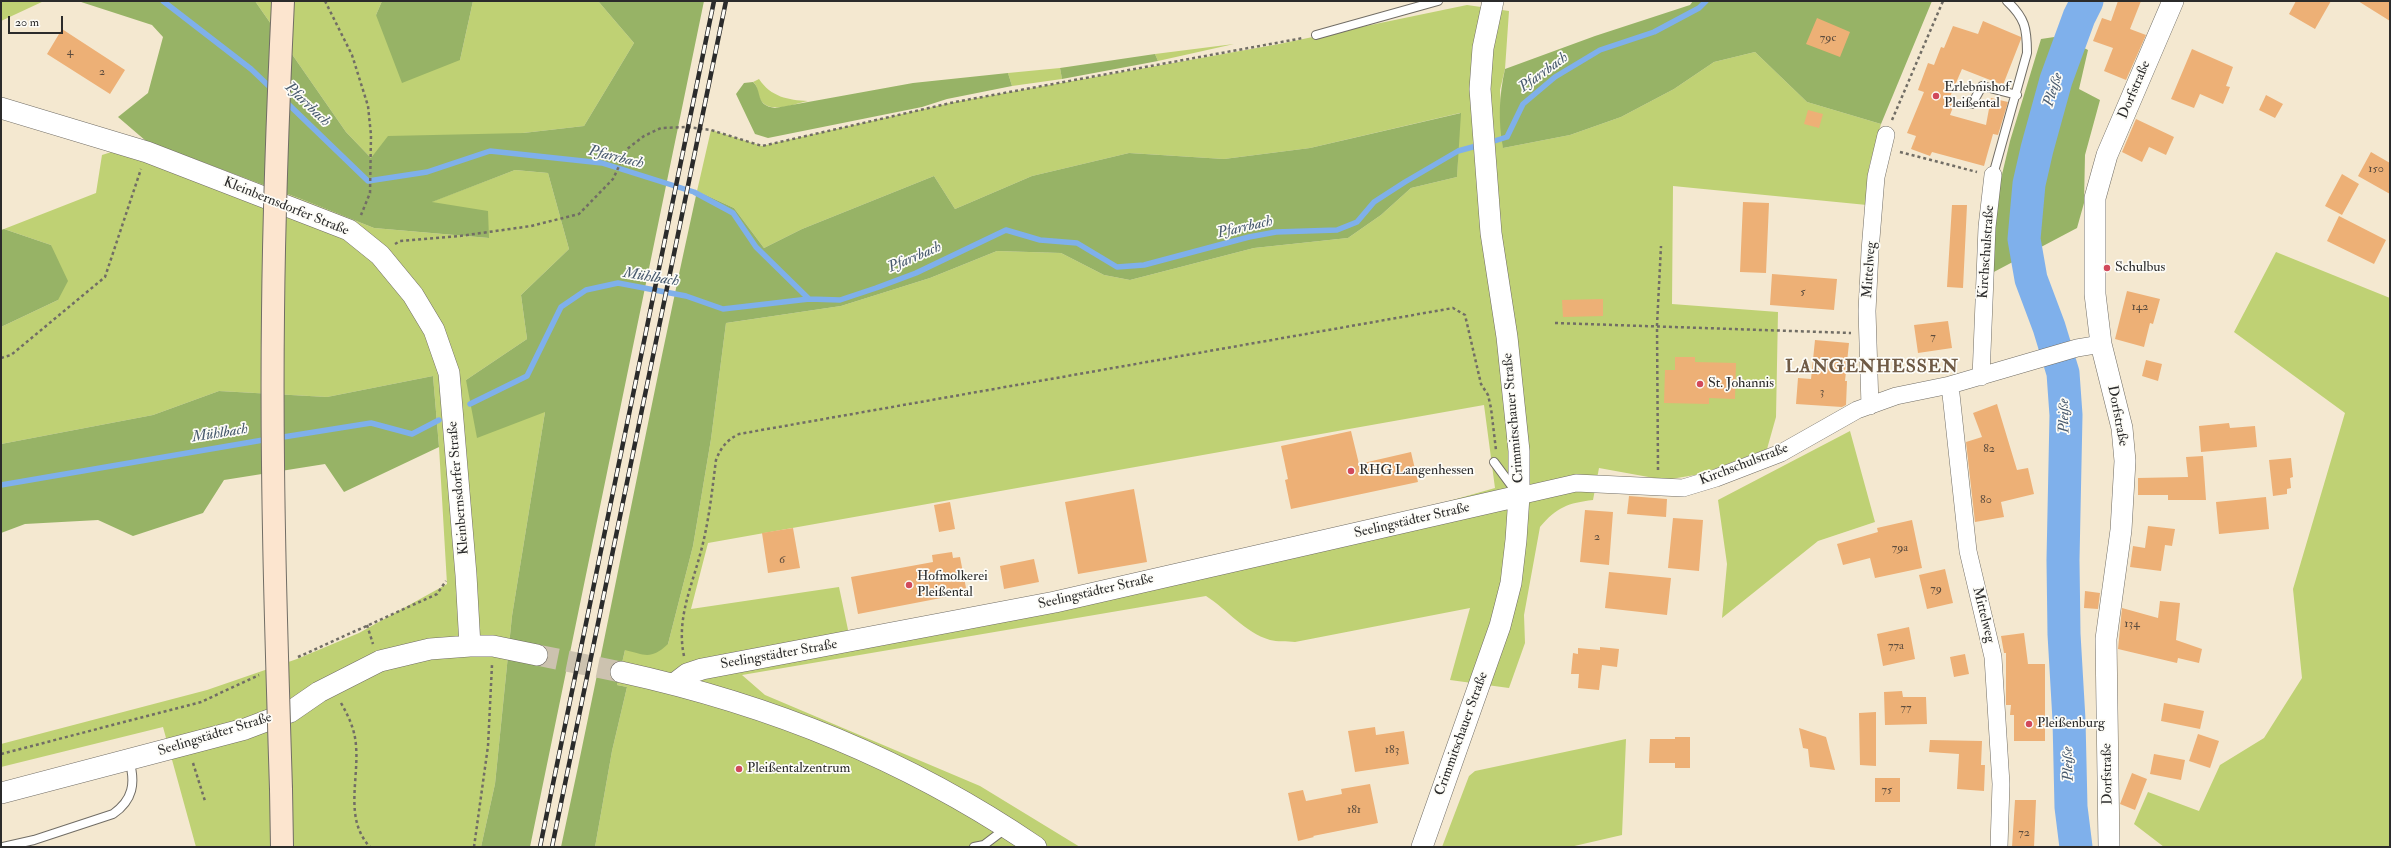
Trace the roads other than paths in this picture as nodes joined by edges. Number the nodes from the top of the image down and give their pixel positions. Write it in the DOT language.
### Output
graph roads {
  1 [pos="283,1"];
  2 [pos="1438,1"];
  3 [pos="1493,1"];
  4 [pos="2008,1"];
  5 [pos="2173,1"];
  6 [pos="1316,35"];
  7 [pos="2017,96"];
  8 [pos="1972,104"];
  9 [pos="1,108"];
  10 [pos="1884,141"];
  11 [pos="1993,175"];
  12 [pos="2101,344"];
  13 [pos="1981,377"];
  14 [pos="1950,385"];
  15 [pos="1870,406"];
  16 [pos="1494,462"];
  17 [pos="1519,496"];
  18 [pos="470,646"];
  19 [pos="537,656"];
  20 [pos="621,672"];
  21 [pos="681,679"];
  22 [pos="129,760"];
  23 [pos="1,793"];
  24 [pos="1008,828"];
  25 [pos="3,847"];
  26 [pos="282,847"];
  27 [pos="974,847"];
  28 [pos="1036,847"];
  29 [pos="1422,847"];
  30 [pos="1999,847"];
  31 [pos="2109,847"];
  1 -- 26 [label="main road, bridge"];
  2 -- 6 [label="lane"];
  3 -- 17 [label="street, Crimmitschauer Straße"];
  4 -- 7 [label="lane"];
  5 -- 12 [label="street, Dorfstraße"];
  7 -- 8 [label="lane"];
  7 -- 11 [label="lane"];
  9 -- 18 [label="street, Kleinbernsdorfer Straße"];
  10 -- 15 [label="street, Mittelweg"];
  11 -- 13 [label="street, Kirchschulstraße"];
  12 -- 13 [label="street, Kirchschulstraße"];
  12 -- 31 [label="street, Dorfstraße"];
  13 -- 14 [label="street, Kirchschulstraße"];
  14 -- 15 [label="street, Kirchschulstraße"];
  14 -- 30 [label="street, Mittelweg"];
  15 -- 17 [label="street, Kirchschulstraße"];
  16 -- 17 [label="lane"];
  17 -- 21 [label="street, Seelingstädter Straße"];
  17 -- 29 [label="street, Crimmitschauer Straße"];
  18 -- 19 [label="street, Seelingstädter Straße"];
  18 -- 22 [label="street, Seelingstädter Straße"];
  20 -- 21 [label="street, Seelingstädter Straße"];
  21 -- 24 [label="street, Seelingstädter Straße"];
  22 -- 23 [label="street, Seelingstädter Straße"];
  22 -- 25 [label="lane"];
  24 -- 27 [label="lane"];
  24 -- 28 [label="street, Seelingstädter Straße"];
}
